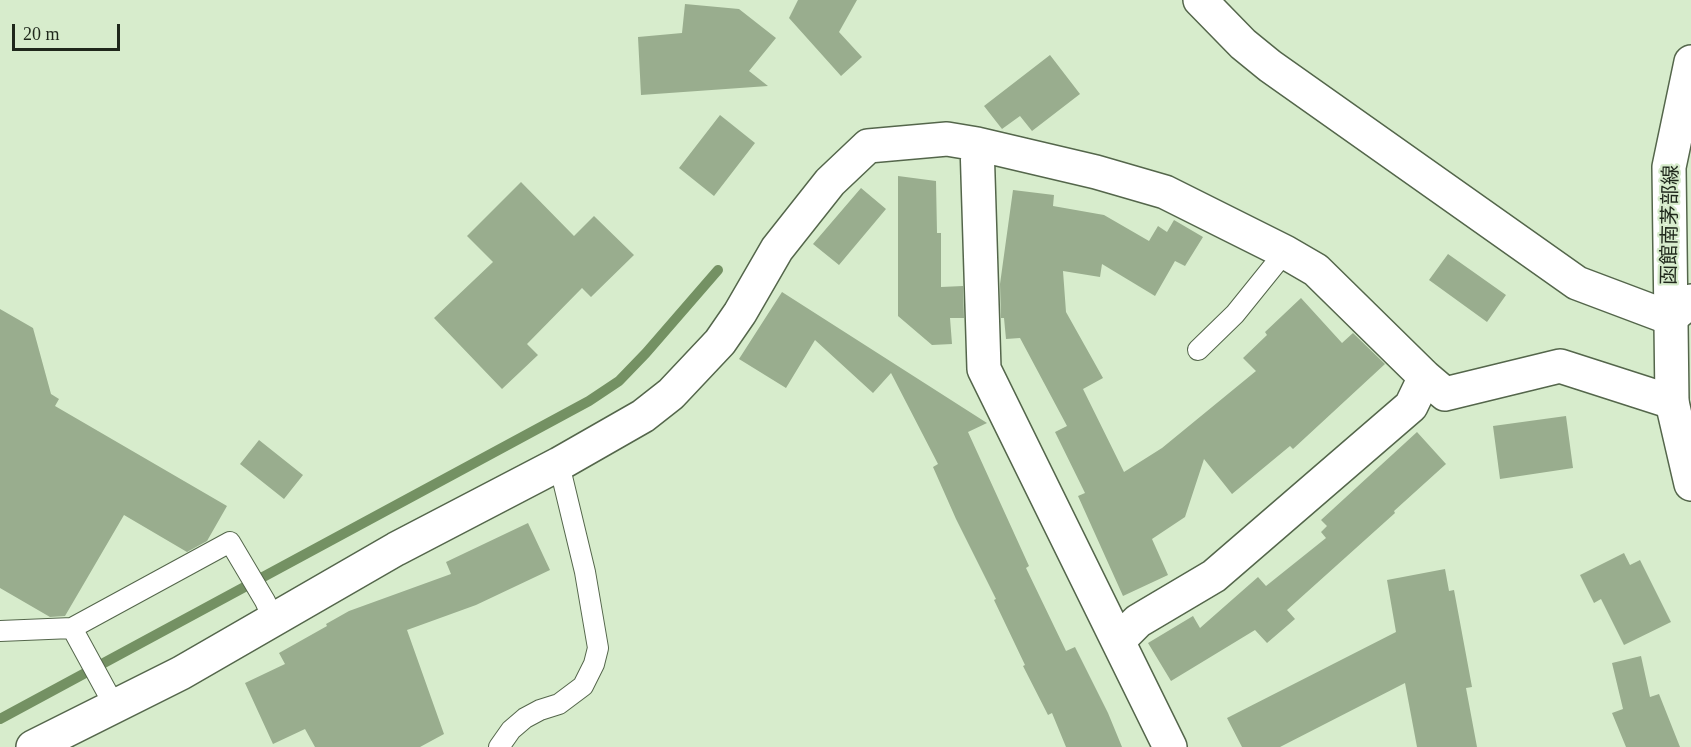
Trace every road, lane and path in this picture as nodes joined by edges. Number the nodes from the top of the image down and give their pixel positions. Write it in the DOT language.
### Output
graph roads {
  1 [pos="1200,0"];
  2 [pos="1691,62"];
  3 [pos="977,144"];
  4 [pos="1285,252"];
  5 [pos="1681,309"];
  6 [pos="1198,350"];
  7 [pos="1425,377"];
  8 [pos="1672,402"];
  9 [pos="559,464"];
  10 [pos="1691,484"];
  11 [pos="270,610"];
  12 [pos="72,628"];
  13 [pos="0,631"];
  14 [pos="1118,642"];
  15 [pos="109,696"];
  16 [pos="33,747"];
  17 [pos="500,747"];
  18 [pos="1170,747"];
  1 -- 5 [label="street"];
  2 -- 5 [label="street, 函館南茅部線"];
  3 -- 4 [label="street"];
  3 -- 9 [label="street"];
  3 -- 14 [label="street"];
  4 -- 6 [label="lane"];
  4 -- 7 [label="street"];
  5 -- 8 [label="street, 函館南茅部線"];
  7 -- 8 [label="street"];
  7 -- 14 [label="street"];
  8 -- 10 [label="street, 函館南茅部線"];
  9 -- 11 [label="street"];
  9 -- 17 [label="lane"];
  11 -- 12 [label="lane"];
  11 -- 15 [label="street"];
  12 -- 13 [label="lane"];
  12 -- 15 [label="lane"];
  14 -- 18 [label="street"];
  15 -- 16 [label="street"];
}
